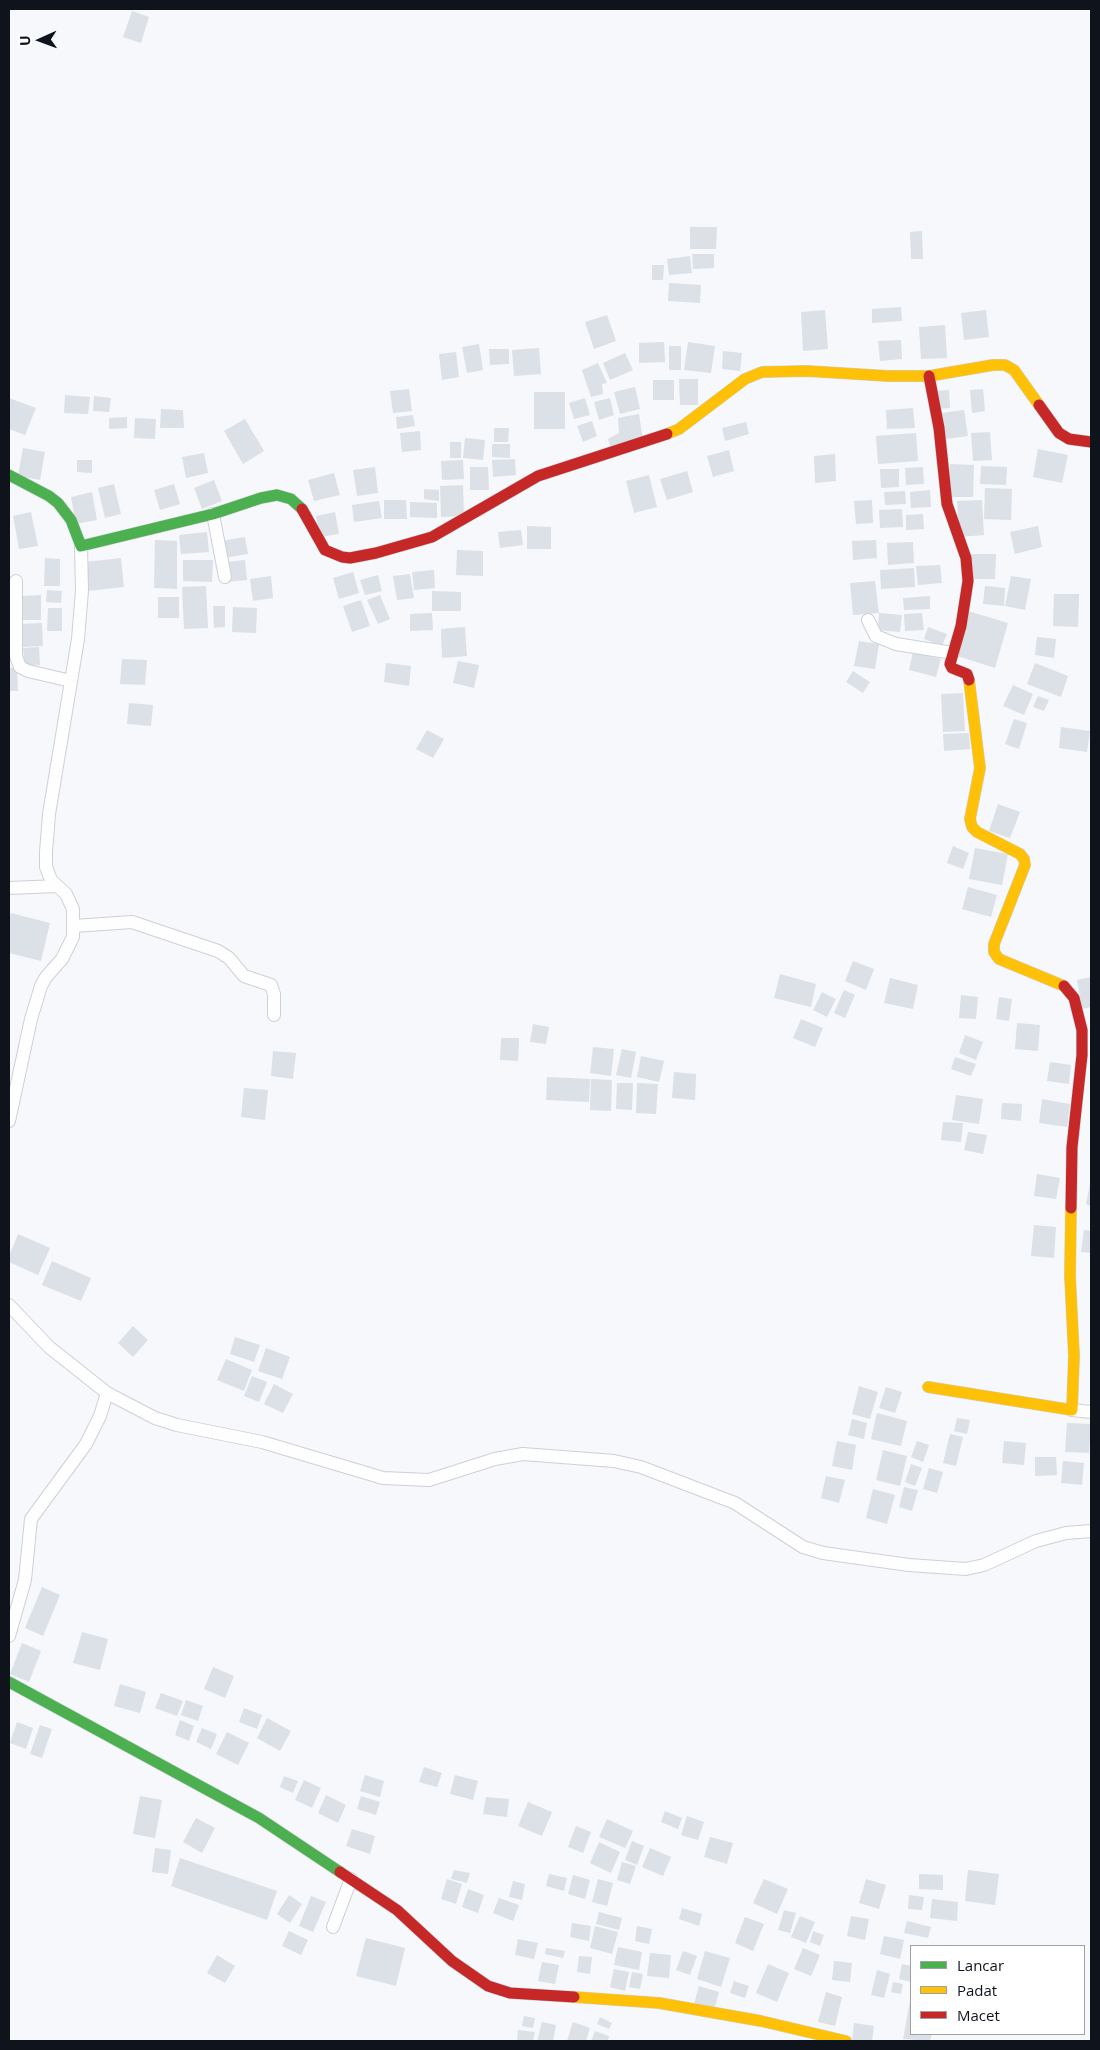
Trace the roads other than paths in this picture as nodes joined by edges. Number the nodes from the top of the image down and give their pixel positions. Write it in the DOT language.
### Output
graph roads {
  1 [pos="929,376"];
  2 [pos="1091,442"];
  3 [pos="9,475"];
  4 [pos="212,514"];
  5 [pos="81,546"];
  6 [pos="225,577"];
  7 [pos="16,581"];
  8 [pos="868,620"];
  9 [pos="953,653"];
  10 [pos="71,682"];
  11 [pos="57,886"];
  12 [pos="9,888"];
  13 [pos="74,926"];
  14 [pos="274,1015"];
  15 [pos="9,1121"];
  16 [pos="9,1305"];
  17 [pos="928,1387"];
  18 [pos="107,1393"];
  19 [pos="1072,1410"];
  20 [pos="1091,1412"];
  21 [pos="1091,1531"];
  22 [pos="9,1636"];
  23 [pos="9,1682"];
  24 [pos="351,1879"];
  25 [pos="333,1927"];
  26 [pos="846,2041"];
  1 -- 2 [label="street"];
  1 -- 4 [label="street"];
  1 -- 9 [label="street"];
  3 -- 5 [label="street"];
  4 -- 5 [label="street"];
  4 -- 6 [label="street"];
  5 -- 10 [label="street"];
  7 -- 10 [label="street"];
  8 -- 9 [label="street"];
  9 -- 19 [label="street"];
  10 -- 11 [label="street"];
  11 -- 12 [label="street"];
  11 -- 13 [label="street"];
  13 -- 14 [label="street"];
  13 -- 15 [label="street"];
  16 -- 18 [label="street"];
  17 -- 19 [label="street"];
  18 -- 21 [label="street"];
  18 -- 22 [label="street"];
  19 -- 20 [label="street"];
  23 -- 24 [label="street"];
  24 -- 25 [label="street"];
  24 -- 26 [label="street"];
}
